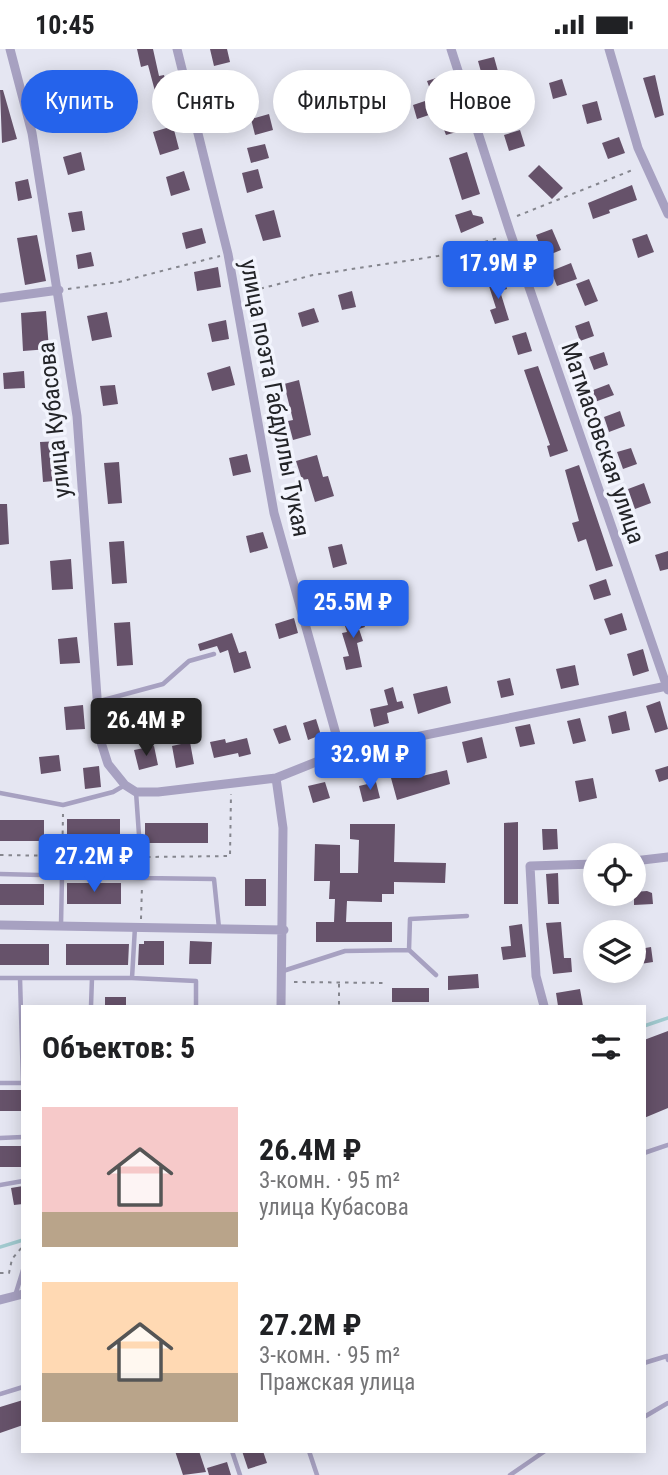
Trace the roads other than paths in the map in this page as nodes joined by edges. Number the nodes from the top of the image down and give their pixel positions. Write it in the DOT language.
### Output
graph roads {
  1 [pos="10,49"];
  2 [pos="177,49"];
  3 [pos="450,49"];
  4 [pos="609,49"];
  5 [pos="668,214"];
  6 [pos="59,290"];
  7 [pos="0,298"];
  8 [pos="214,654"];
  9 [pos="667,688"];
  10 [pos="96,703"];
  11 [pos="341,752"];
  12 [pos="276,778"];
  13 [pos="125,785"];
  14 [pos="136,792"];
  15 [pos="0,793"];
  16 [pos="668,857"];
  17 [pos="646,860"];
  18 [pos="583,864"];
  19 [pos="0,874"];
  20 [pos="40,875"];
  21 [pos="142,878"];
  22 [pos="467,916"];
  23 [pos="0,925"];
  24 [pos="61,925"];
  25 [pos="138,926"];
  26 [pos="219,928"];
  27 [pos="284,930"];
  28 [pos="409,950"];
  29 [pos="282,971"];
  30 [pos="436,975"];
  31 [pos="0,978"];
  32 [pos="20,978"];
  33 [pos="92,978"];
  34 [pos="132,978"];
  35 [pos="91,1005"];
  36 [pos="196,1005"];
  37 [pos="281,1005"];
  38 [pos="544,1005"];
  39 [pos="21,1030"];
  40 [pos="0,1083"];
  41 [pos="21,1083"];
  42 [pos="21,1137"];
  43 [pos="0,1138"];
  44 [pos="668,1145"];
  45 [pos="646,1152"];
  46 [pos="21,1181"];
  47 [pos="0,1185"];
  48 [pos="19,1296"];
  49 [pos="0,1300"];
  50 [pos="668,1360"];
  51 [pos="646,1362"];
  52 [pos="21,1388"];
  53 [pos="0,1394"];
  54 [pos="668,1403"];
  55 [pos="646,1416"];
  56 [pos="233,1453"];
  57 [pos="310,1453"];
  58 [pos="542,1453"];
  59 [pos="240,1475"];
  60 [pos="317,1475"];
  61 [pos="510,1475"];
  1 -- 6 [label="street, улица Кубасова"];
  2 -- 11 [label="street, улица поэта Габдуллы Тукая"];
  3 -- 9 [label="street, Матмасовская улица"];
  4 -- 5 [label="street"];
  6 -- 7 [label="street"];
  6 -- 10 [label="street, улица Кубасова"];
  8 -- 10 [label="lane"];
  9 -- 11 [label="street"];
  10 -- 13 [label="street, улица Кубасова"];
  11 -- 12 [label="street"];
  12 -- 14 [label="street"];
  12 -- 27 [label="street"];
  13 -- 14 [label="street"];
  13 -- 15 [label="lane"];
  14 -- 21 [label="lane"];
  16 -- 17 [label="street"];
  18 -- 38 [label="street"];
  19 -- 20 [label="lane"];
  21 -- 24 [label="lane"];
  21 -- 26 [label="lane"];
  22 -- 28 [label="lane"];
  23 -- 24 [label="street"];
  24 -- 25 [label="street"];
  25 -- 26 [label="street"];
  25 -- 34 [label="lane"];
  26 -- 27 [label="street"];
  27 -- 29 [label="street"];
  28 -- 29 [label="lane"];
  28 -- 30 [label="lane"];
  29 -- 37 [label="street"];
  31 -- 32 [label="lane"];
  32 -- 33 [label="lane"];
  32 -- 39 [label="lane"];
  33 -- 34 [label="lane"];
  33 -- 35 [label="lane"];
  34 -- 36 [label="lane"];
  40 -- 41 [label="lane"];
  42 -- 43 [label="lane"];
  44 -- 45 [label="lane"];
  46 -- 47 [label="lane"];
  48 -- 49 [label="street"];
  50 -- 51 [label="lane"];
  52 -- 53 [label="lane"];
  54 -- 55 [label="lane"];
  56 -- 59 [label="lane"];
  57 -- 60 [label="lane"];
  58 -- 61 [label="lane"];
}
